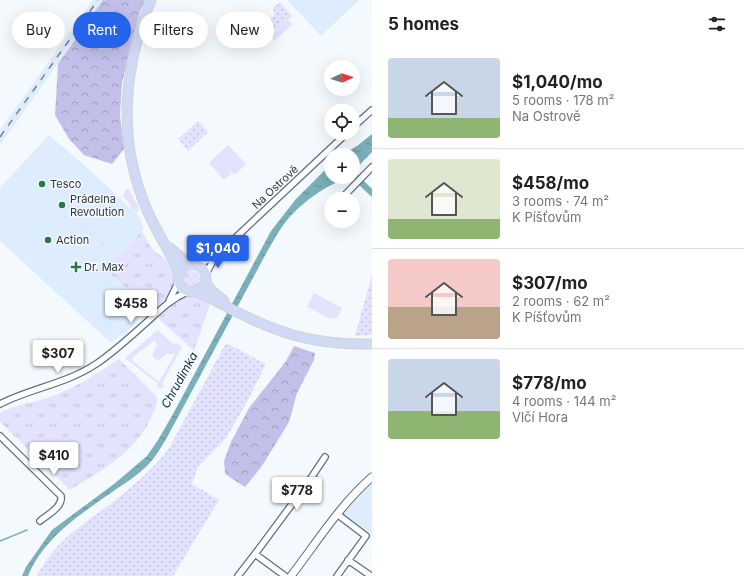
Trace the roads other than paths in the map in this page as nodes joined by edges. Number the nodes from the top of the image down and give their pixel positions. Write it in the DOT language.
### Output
graph roads {
  1 [pos="151,0"];
  2 [pos="372,110"];
  3 [pos="360,121"];
  4 [pos="340,140"];
  5 [pos="372,167"];
  6 [pos="348,192"];
  7 [pos="166,244"];
  8 [pos="216,256"];
  9 [pos="193,265"];
  10 [pos="179,272"];
  11 [pos="206,278"];
  12 [pos="178,283"];
  13 [pos="187,292"];
  14 [pos="196,292"];
  15 [pos="169,301"];
  16 [pos="220,301"];
  17 [pos="310,340"];
  18 [pos="372,340"];
  19 [pos="372,344"];
  20 [pos="0,404"];
  21 [pos="0,436"];
  22 [pos="325,457"];
  23 [pos="372,476"];
  24 [pos="337,514"];
  25 [pos="40,521"];
  26 [pos="255,554"];
  27 [pos="348,560"];
  28 [pos="238,576"];
  29 [pos="284,576"];
  30 [pos="291,576"];
  31 [pos="337,576"];
  32 [pos="371,576"];
  1 -- 7 [label="main road"];
  2 -- 3 [label="street"];
  4 -- 8 [label="street, Na Ostrově"];
  5 -- 6 [label="street"];
  7 -- 9 [label="main road"];
  7 -- 10 [label="main road"];
  8 -- 9 [label="street, Na Ostrově"];
  8 -- 11 [label="street, Na Ostrově"];
  9 -- 10 [label="main road"];
  9 -- 11 [label="main road"];
  10 -- 12 [label="main road"];
  11 -- 14 [label="main road"];
  11 -- 16 [label="main road"];
  12 -- 13 [label="main road"];
  12 -- 15 [label="street"];
  13 -- 14 [label="main road"];
  13 -- 15 [label="street"];
  14 -- 16 [label="main road"];
  15 -- 20 [label="street"];
  16 -- 17 [label="main road"];
  17 -- 18 [label="main road"];
  17 -- 19 [label="main road"];
  21 -- 25 [label="street"];
  22 -- 26 [label="street"];
  23 -- 24 [label="street"];
  24 -- 27 [label="street"];
  24 -- 30 [label="street"];
  26 -- 28 [label="street"];
  26 -- 29 [label="street"];
  27 -- 31 [label="street"];
  27 -- 32 [label="street"];
}
